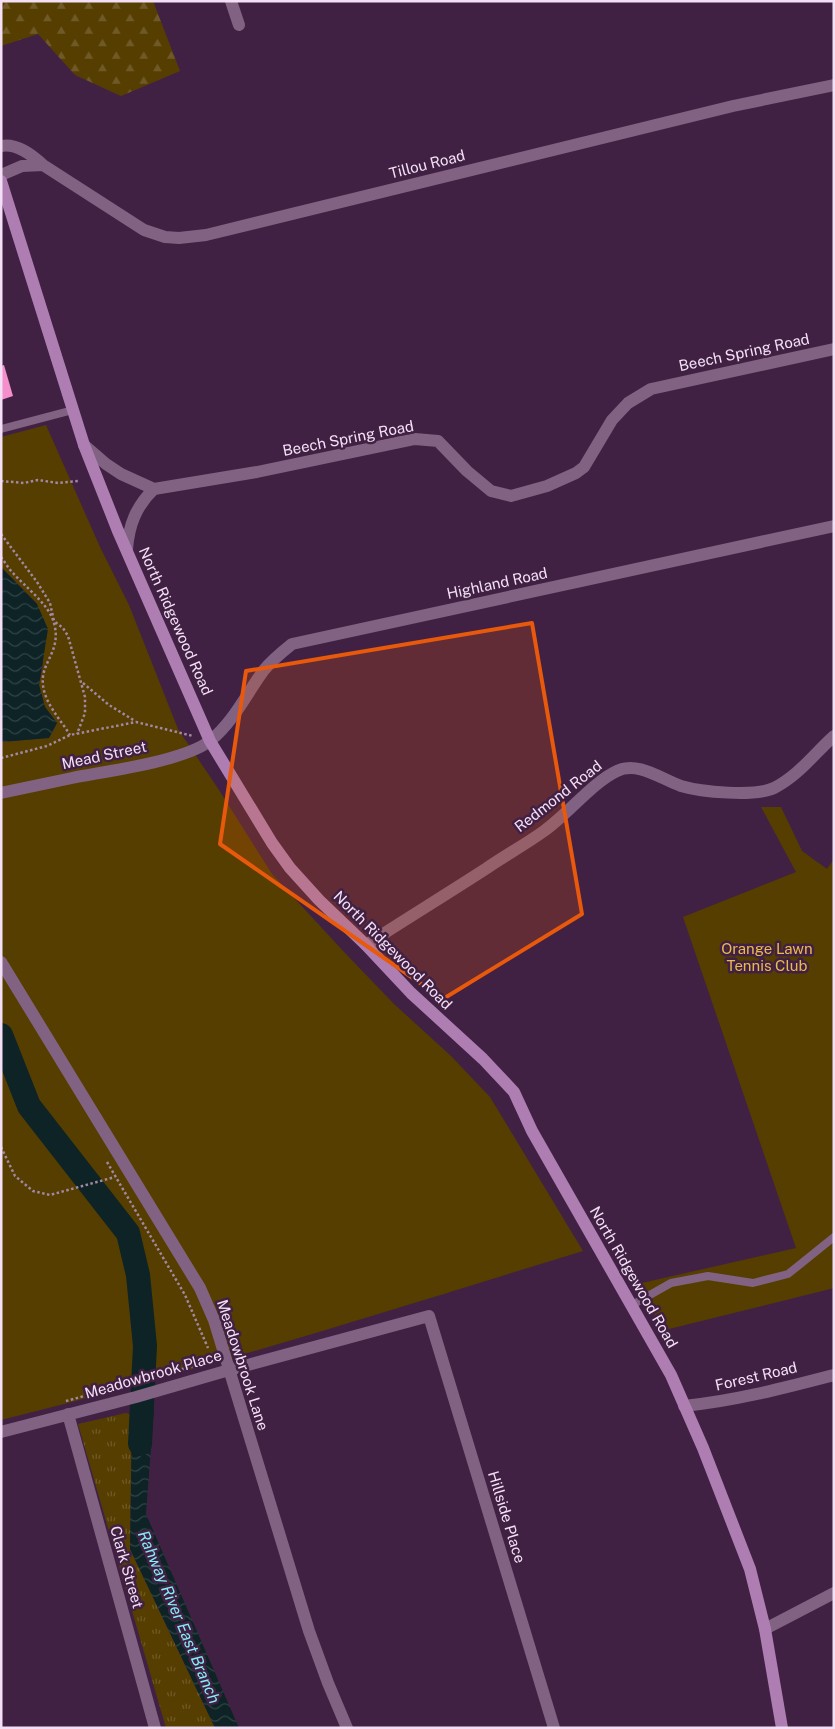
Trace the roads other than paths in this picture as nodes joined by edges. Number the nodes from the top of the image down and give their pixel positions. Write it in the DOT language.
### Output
graph roads {
  1 [pos="231,1"];
  2 [pos="239,25"];
  3 [pos="834,85"];
  4 [pos="1,146"];
  5 [pos="43,165"];
  6 [pos="1,175"];
  7 [pos="1,181"];
  8 [pos="834,349"];
  9 [pos="73,410"];
  10 [pos="1,429"];
  11 [pos="84,445"];
  12 [pos="154,489"];
  13 [pos="834,526"];
  14 [pos="127,549"];
  15 [pos="834,736"];
  16 [pos="210,740"];
  17 [pos="1,793"];
  18 [pos="366,945"];
  19 [pos="1,962"];
  20 [pos="834,1237"];
  21 [pos="632,1305"];
  22 [pos="429,1316"];
  23 [pos="229,1370"];
  24 [pos="834,1375"];
  25 [pos="684,1406"];
  26 [pos="68,1414"];
  27 [pos="1,1432"];
  28 [pos="834,1593"];
  29 [pos="765,1629"];
  30 [pos="155,1728"];
  31 [pos="347,1728"];
  32 [pos="554,1728"];
  33 [pos="782,1728"];
  1 -- 2 [label="street"];
  3 -- 5 [label="street, Tillou Road"];
  4 -- 5 [label="street, Tillou Road"];
  5 -- 6 [label="street"];
  7 -- 9 [label="street, North Ridgewood Road"];
  8 -- 12 [label="street, Beech Spring Road"];
  9 -- 10 [label="lane"];
  9 -- 11 [label="street, North Ridgewood Road"];
  11 -- 12 [label="street"];
  11 -- 14 [label="street, North Ridgewood Road"];
  12 -- 14 [label="street"];
  13 -- 16 [label="street, Highland Road"];
  14 -- 16 [label="street, North Ridgewood Road"];
  15 -- 18 [label="street, Redmond Road"];
  16 -- 17 [label="street, Mead Street"];
  16 -- 18 [label="street, North Ridgewood Road"];
  18 -- 21 [label="street, North Ridgewood Road"];
  19 -- 23 [label="street, Meadowbrook Lane"];
  20 -- 21 [label="lane"];
  21 -- 25 [label="street, North Ridgewood Road"];
  22 -- 23 [label="street, Meadowbrook Place"];
  22 -- 32 [label="street, Hillside Place"];
  23 -- 26 [label="street, Meadowbrook Place"];
  23 -- 31 [label="street, Meadowbrook Lane"];
  24 -- 25 [label="street, Forest Road"];
  25 -- 29 [label="street, North Ridgewood Road"];
  26 -- 27 [label="street, Meadowbrook Place"];
  26 -- 30 [label="street, Clark Street"];
  28 -- 29 [label="street"];
  29 -- 33 [label="street, North Ridgewood Road"];
}
